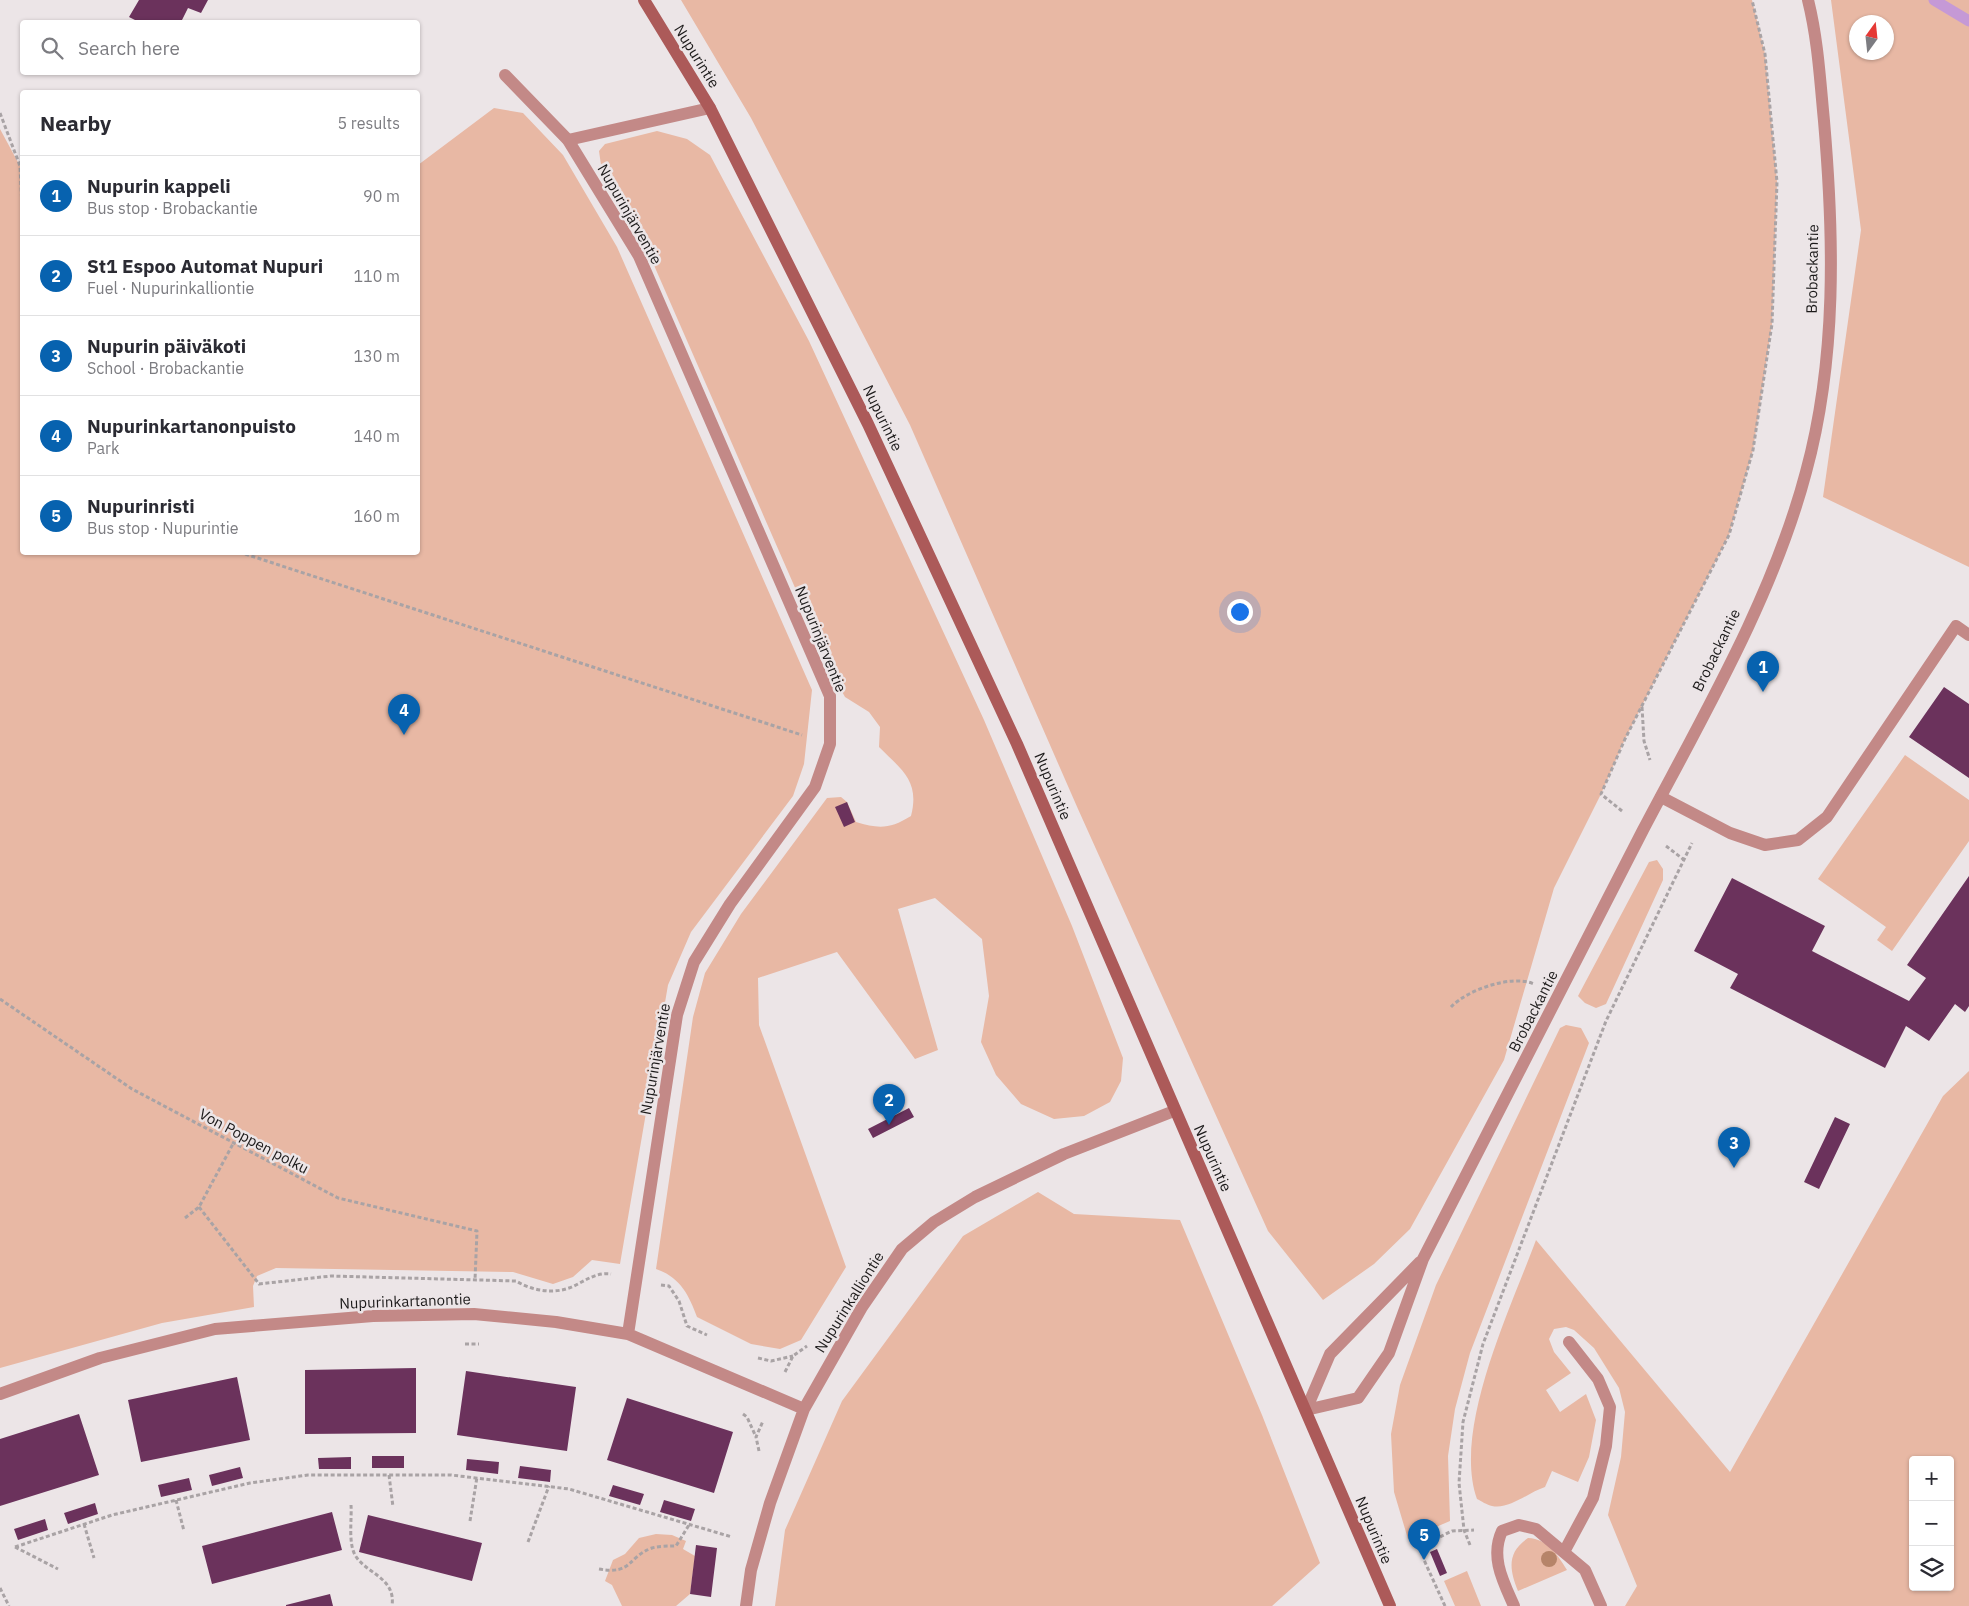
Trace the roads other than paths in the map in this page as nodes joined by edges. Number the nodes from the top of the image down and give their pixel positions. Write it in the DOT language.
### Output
graph roads {
  1 [pos="644,0"];
  2 [pos="1808,0"];
  3 [pos="505,75"];
  4 [pos="710,108"];
  5 [pos="568,140"];
  6 [pos="1969,635"];
  7 [pos="1661,797"];
  8 [pos="1174,1111"];
  9 [pos="1423,1259"];
  10 [pos="628,1334"];
  11 [pos="1569,1342"];
  12 [pos="0,1394"];
  13 [pos="804,1409"];
  14 [pos="1306,1410"];
  15 [pos="1564,1552"];
  16 [pos="746,1606"];
  17 [pos="1390,1606"];
  18 [pos="1514,1606"];
  19 [pos="1601,1606"];
  1 -- 4 [label="main road, Nupurintie"];
  2 -- 7 [label="street, Brobackantie"];
  3 -- 5 [label="street, Nupurinjärventie"];
  4 -- 5 [label="street"];
  4 -- 8 [label="main road, Nupurintie"];
  5 -- 10 [label="street, Nupurinjärventie"];
  6 -- 7 [label="street"];
  7 -- 9 [label="street, Brobackantie"];
  8 -- 13 [label="street, Nupurinkalliontie"];
  8 -- 14 [label="main road, Nupurintie"];
  9 -- 14 [label="street, Brobackantie"];
  9 -- 14 [label="street, Brobackantie"];
  10 -- 12 [label="street, Nupurinkartanontie"];
  10 -- 13 [label="street, Nupurinkartanontie"];
  11 -- 15 [label="street"];
  13 -- 16 [label="street, Nupurinkalliontie"];
  14 -- 17 [label="main road, Nupurintie"];
  15 -- 18 [label="street"];
  15 -- 19 [label="street"];
}
